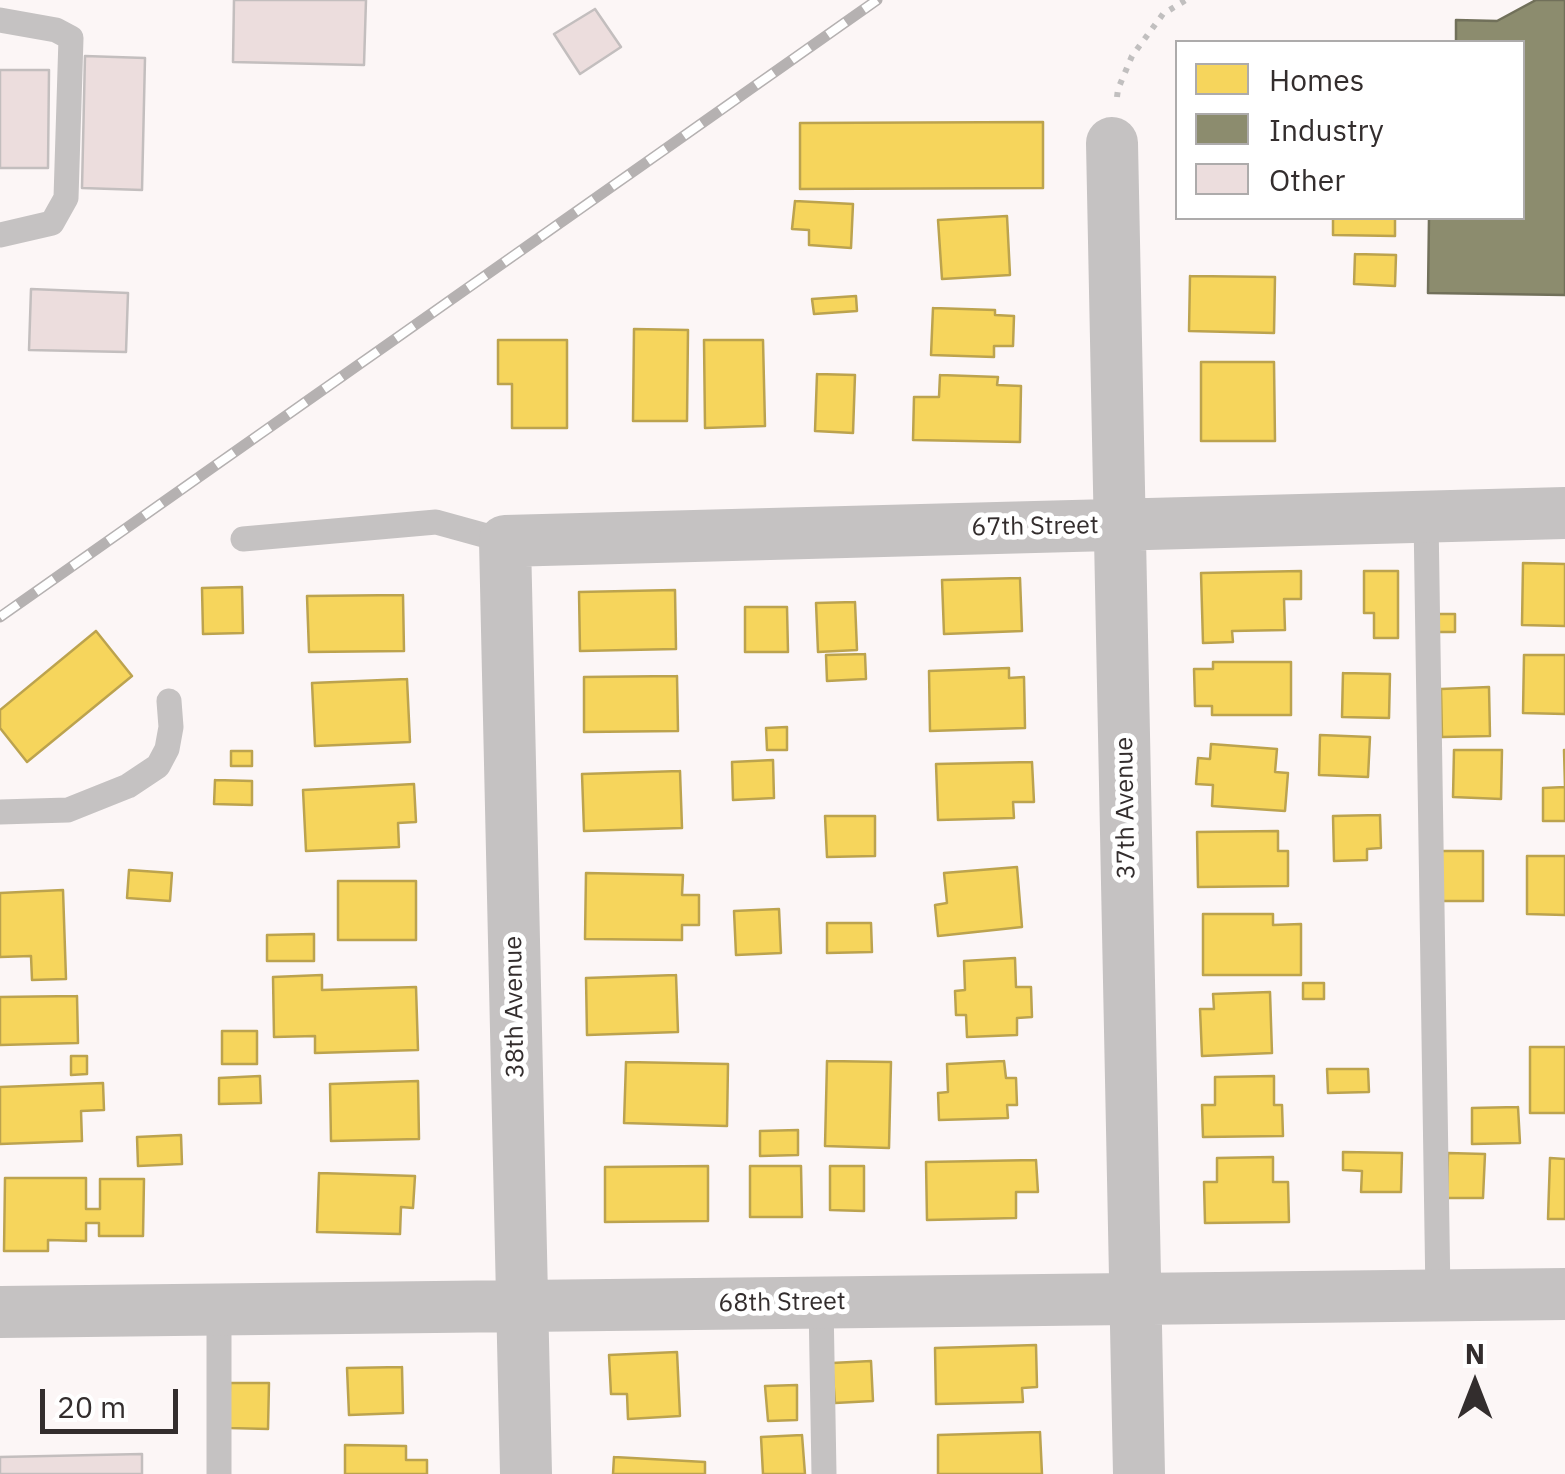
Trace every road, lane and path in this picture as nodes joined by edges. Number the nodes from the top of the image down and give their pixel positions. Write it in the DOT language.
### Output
graph roads {
  1 [pos="1186,0"];
  2 [pos="0,20"];
  3 [pos="1112,143"];
  4 [pos="0,234"];
  5 [pos="1565,513"];
  6 [pos="1426,516"];
  7 [pos="1119,525"];
  8 [pos="244,539"];
  9 [pos="505,541"];
  10 [pos="169,701"];
  11 [pos="0,812"];
  12 [pos="1565,1294"];
  13 [pos="1438,1296"];
  14 [pos="1138,1299"];
  15 [pos="822,1302"];
  16 [pos="522,1306"];
  17 [pos="219,1309"];
  18 [pos="0,1312"];
  19 [pos="220,1474"];
  20 [pos="526,1474"];
  21 [pos="824,1474"];
  22 [pos="1139,1474"];
  1 -- 3 [label="path"];
  2 -- 4 [label="lane"];
  3 -- 7 [label="street, 37th Avenue"];
  5 -- 6 [label="street, 67th Street"];
  6 -- 7 [label="street, 67th Street"];
  6 -- 13 [label="lane"];
  7 -- 9 [label="street, 67th Street"];
  7 -- 14 [label="street, 37th Avenue"];
  8 -- 9 [label="lane"];
  9 -- 16 [label="street, 38th Avenue"];
  10 -- 11 [label="lane"];
  12 -- 13 [label="street, 68th Street"];
  13 -- 14 [label="street, 68th Street"];
  14 -- 15 [label="street, 68th Street"];
  14 -- 22 [label="street, 37th Avenue"];
  15 -- 16 [label="street, 68th Street"];
  15 -- 21 [label="lane"];
  16 -- 17 [label="street, 68th Street"];
  16 -- 20 [label="street, 38th Avenue"];
  17 -- 18 [label="street, 68th Street"];
  17 -- 19 [label="lane"];
}
